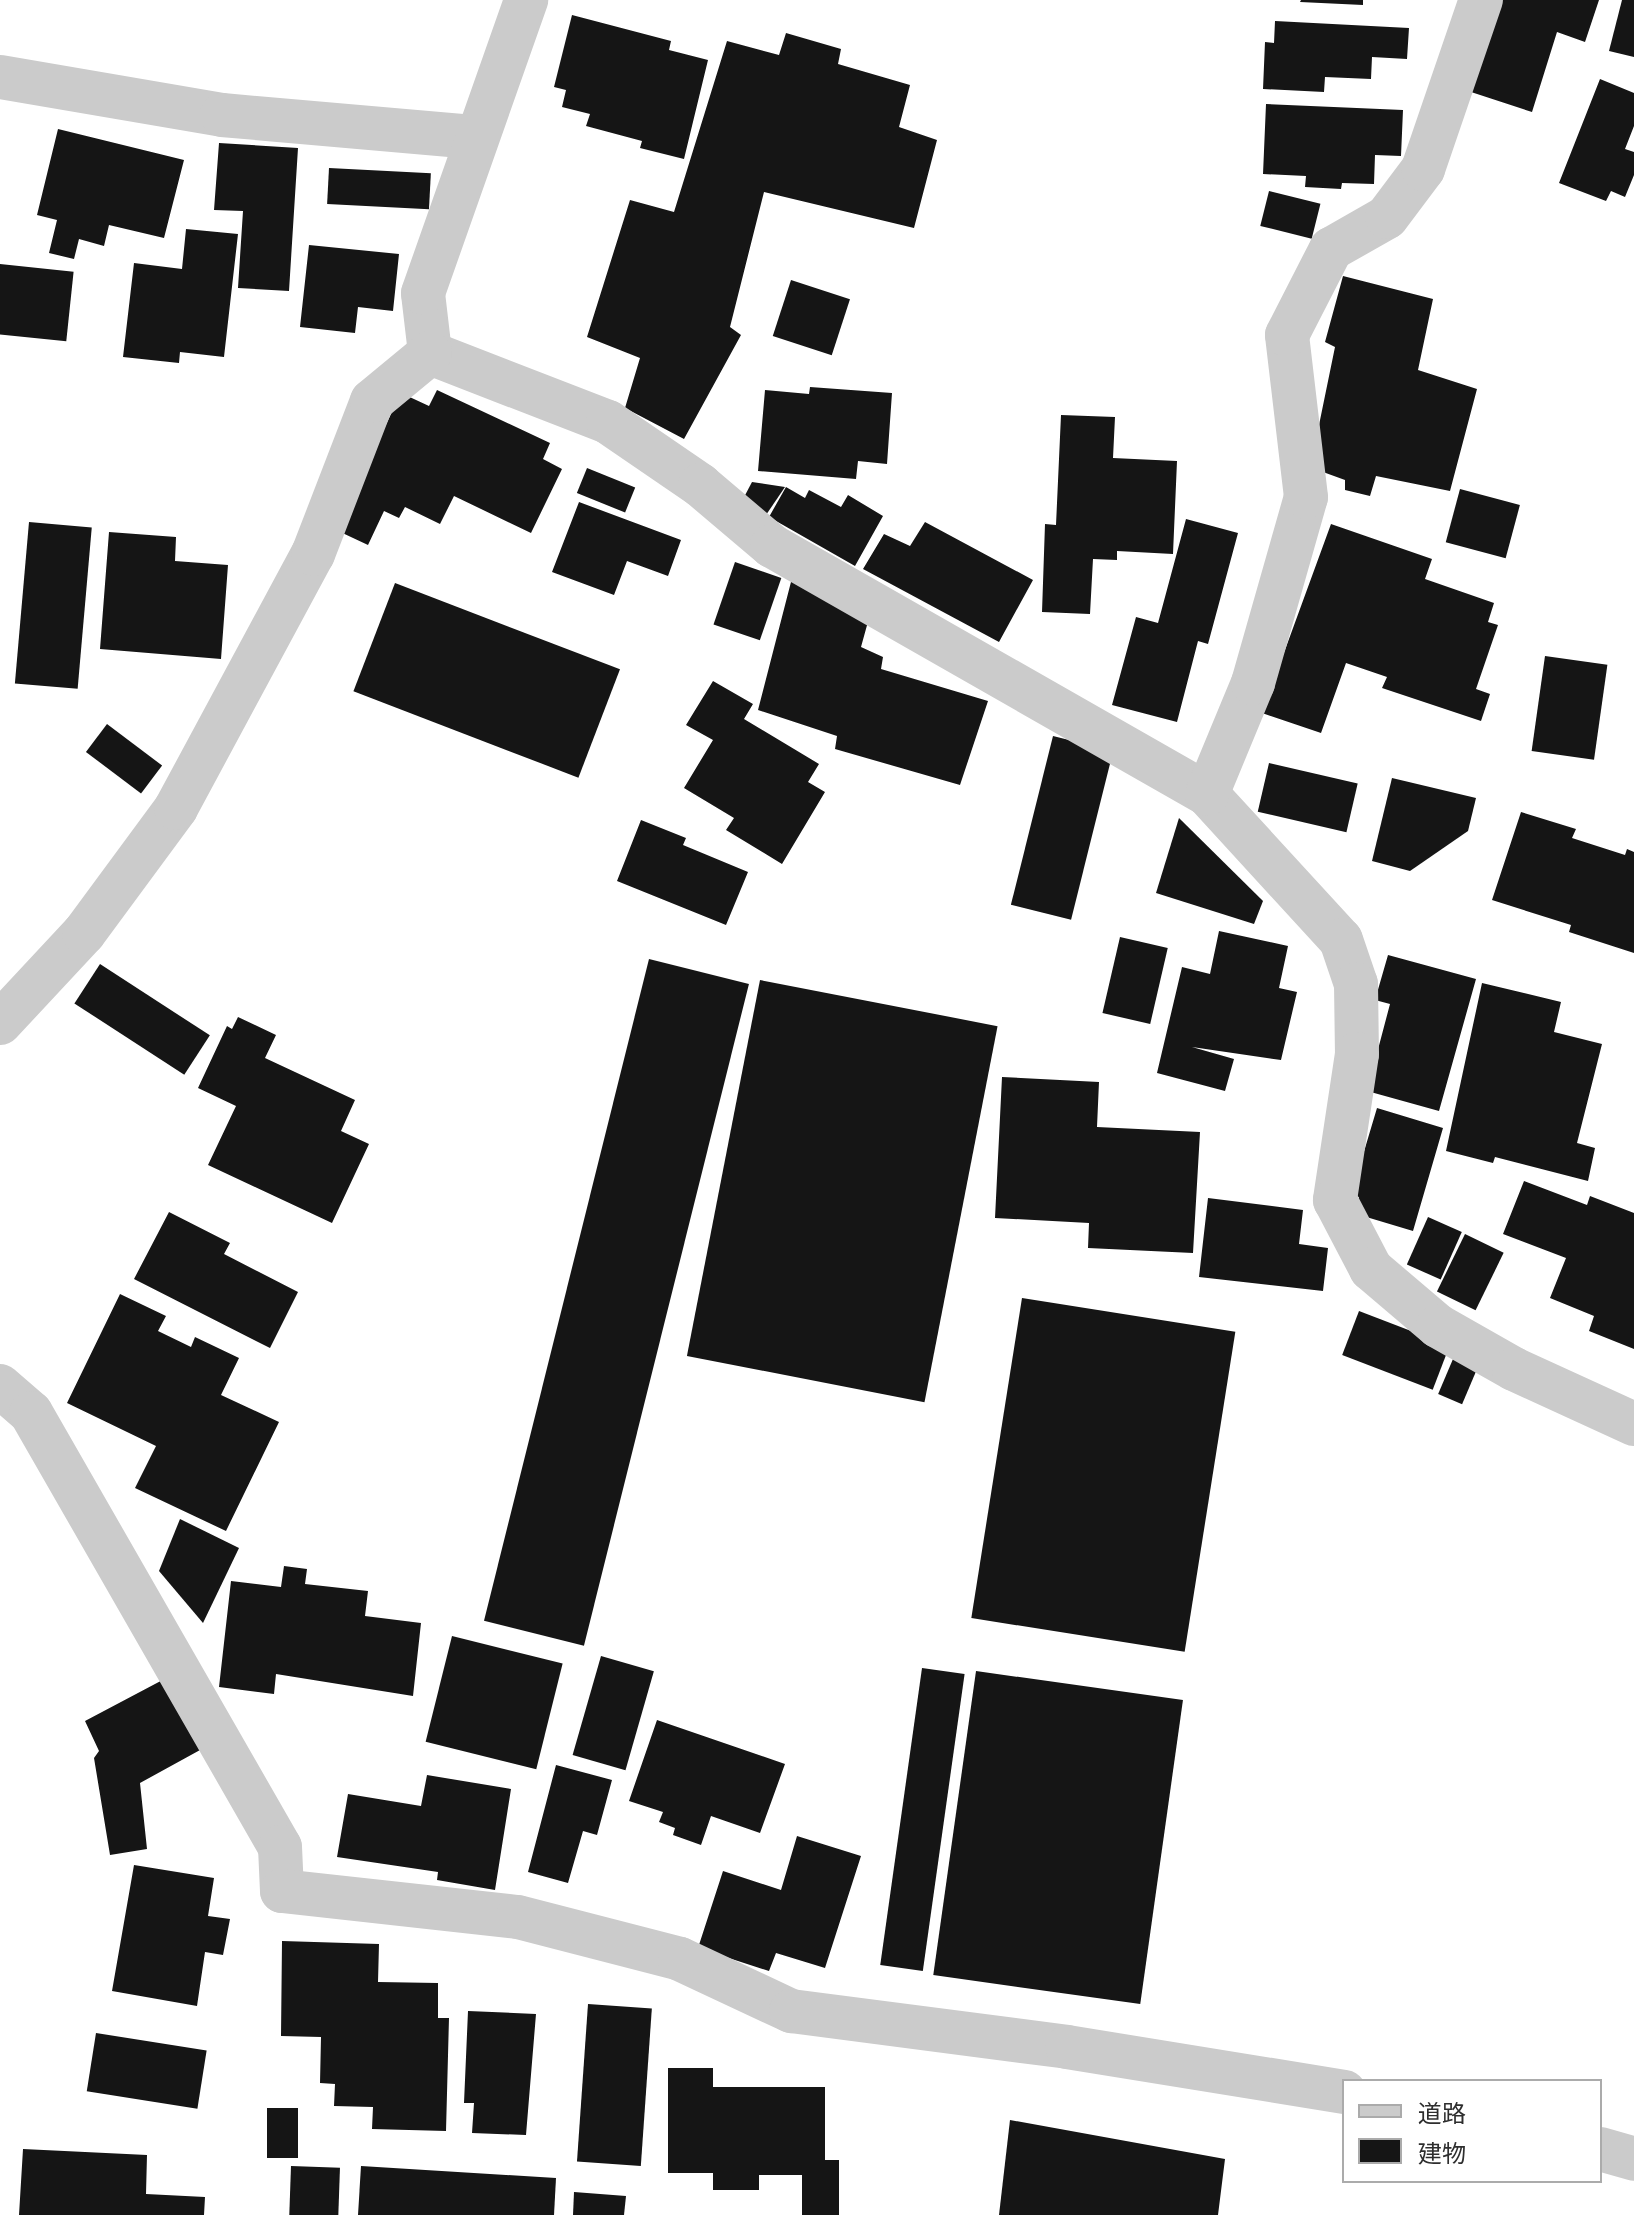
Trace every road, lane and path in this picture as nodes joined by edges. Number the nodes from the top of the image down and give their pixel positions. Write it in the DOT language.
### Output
graph roads {
  1 [pos="526,0"];
  2 [pos="1481,0"];
  3 [pos="0,77"];
  4 [pos="476,137"];
  5 [pos="430,353"];
  6 [pos="1207,794"];
  7 [pos="0,1023"];
  8 [pos="0,1386"];
  9 [pos="1634,1424"];
  10 [pos="1342,2092"];
  11 [pos="1602,2150"];
  12 [pos="1634,2159"];
  1 -- 4 [label="street"];
  2 -- 6 [label="street"];
  3 -- 4 [label="street"];
  4 -- 5 [label="street"];
  5 -- 6 [label="street"];
  5 -- 7 [label="street"];
  6 -- 9 [label="street"];
  8 -- 10 [label="street"];
  11 -- 12 [label="street"];
}
